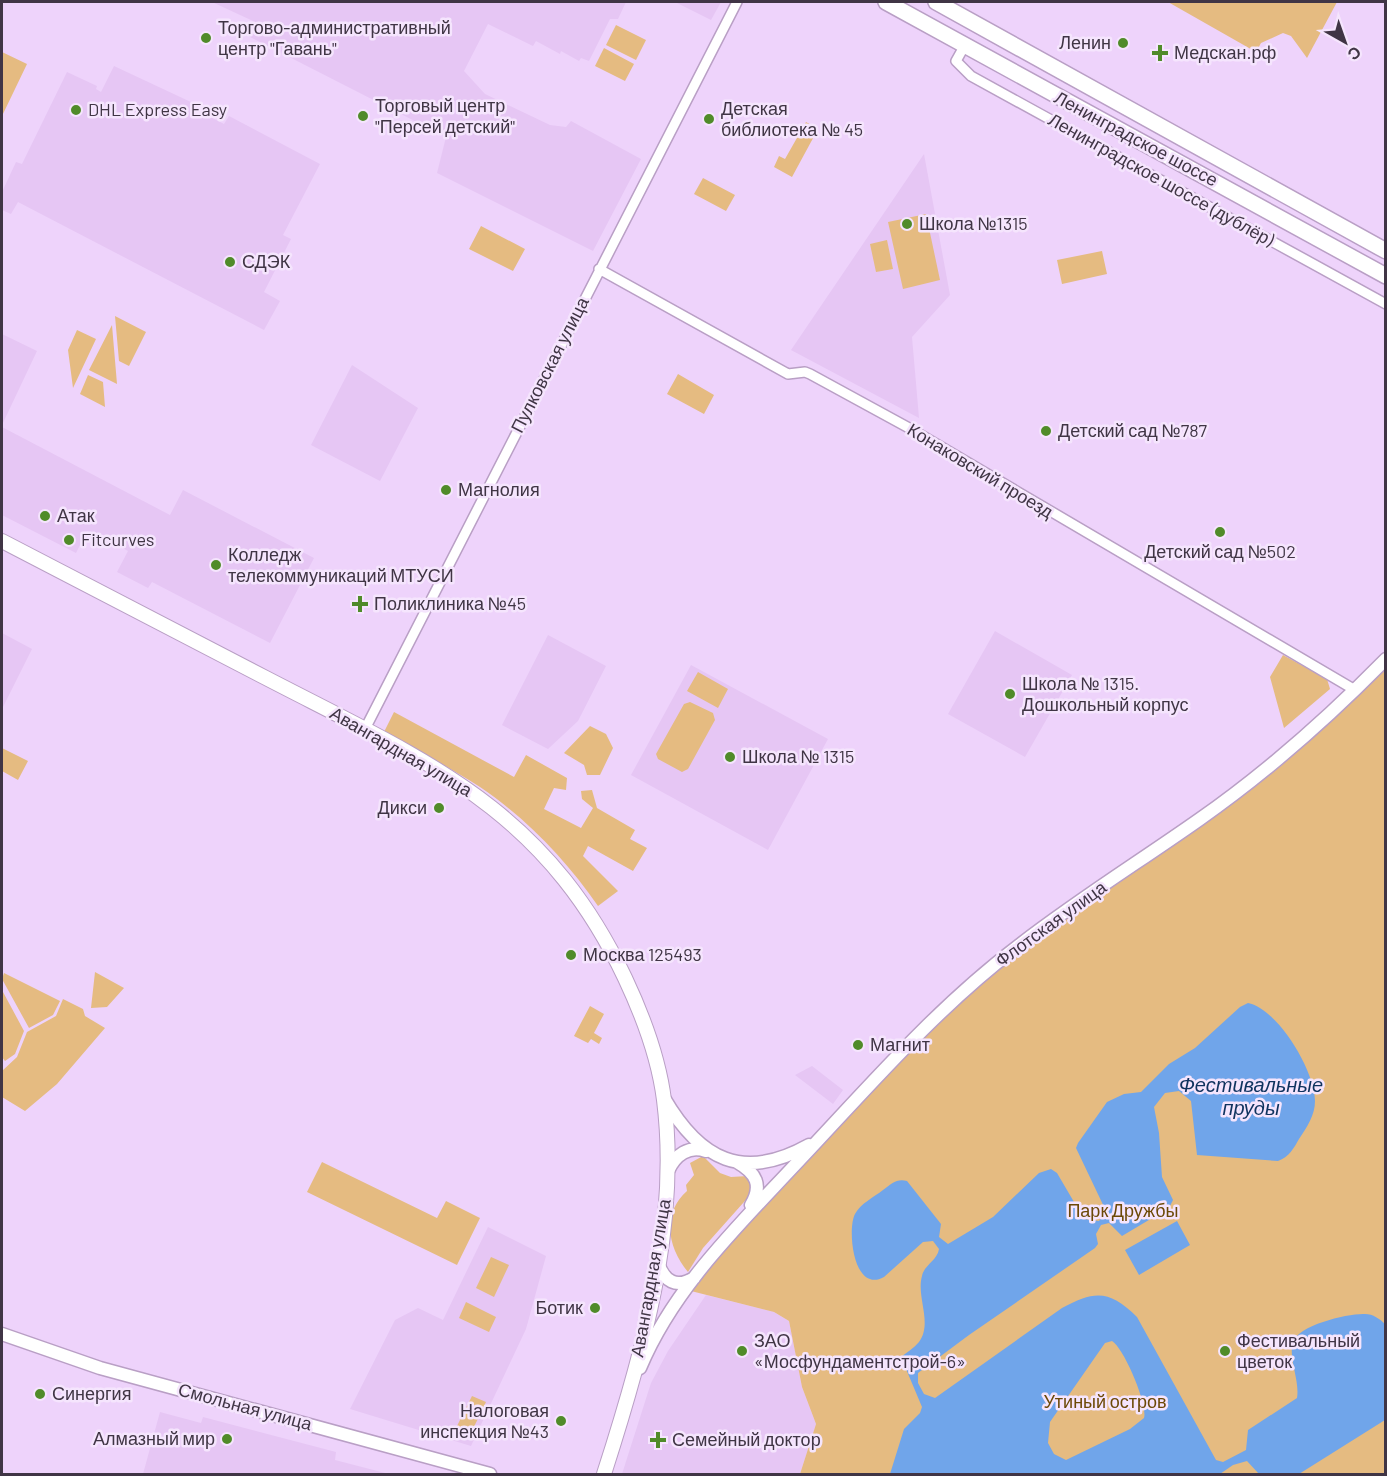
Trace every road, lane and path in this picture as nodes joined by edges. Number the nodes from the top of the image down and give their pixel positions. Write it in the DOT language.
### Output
graph roads {
  1 [pos="737,2"];
  2 [pos="886,2"];
  3 [pos="936,2"];
  4 [pos="965,45"];
  5 [pos="1386,250"];
  6 [pos="599,269"];
  7 [pos="1386,276"];
  8 [pos="1386,304"];
  9 [pos="2,541"];
  10 [pos="1386,659"];
  11 [pos="1355,690"];
  12 [pos="365,729"];
  13 [pos="664,1098"];
  14 [pos="815,1141"];
  15 [pos="713,1153"];
  16 [pos="736,1161"];
  17 [pos="668,1171"];
  18 [pos="742,1220"];
  19 [pos="658,1263"];
  20 [pos="695,1277"];
  21 [pos="2,1334"];
  22 [pos="633,1386"];
  23 [pos="490,1474"];
  24 [pos="604,1474"];
  1 -- 6 [label="street, Пулковская улица"];
  2 -- 4 [label="main road, Ленинградское шоссе"];
  3 -- 5 [label="main road, Ленинградское шоссе"];
  4 -- 7 [label="main road, Ленинградское шоссе"];
  4 -- 8 [label="street, Ленинградское шоссе (дублёр)"];
  6 -- 11 [label="street, Конаковский проезд"];
  6 -- 12 [label="street, Пулковская улица"];
  9 -- 12 [label="main road, Авангардная улица"];
  10 -- 11 [label="street, Флотская улица"];
  11 -- 14 [label="street, Флотская улица"];
  12 -- 13 [label="main road, Авангардная улица"];
  13 -- 15 [label="street, Авангардная улица"];
  13 -- 17 [label="main road, Авангардная улица"];
  14 -- 16 [label="street, Авангардная улица"];
  14 -- 18 [label="street, Флотская улица"];
  15 -- 16 [label="street, Авангардная улица"];
  15 -- 17 [label="street"];
  16 -- 18 [label="street, Флотская улица"];
  17 -- 19 [label="main road, Авангардная улица"];
  18 -- 20 [label="street, Флотская улица"];
  19 -- 20 [label="street"];
  19 -- 22 [label="main road, Авангардная улица"];
  20 -- 22 [label="street, Флотская улица"];
  21 -- 23 [label="street, Смольная улица"];
  22 -- 24 [label="main road, Флотская улица"];
}
